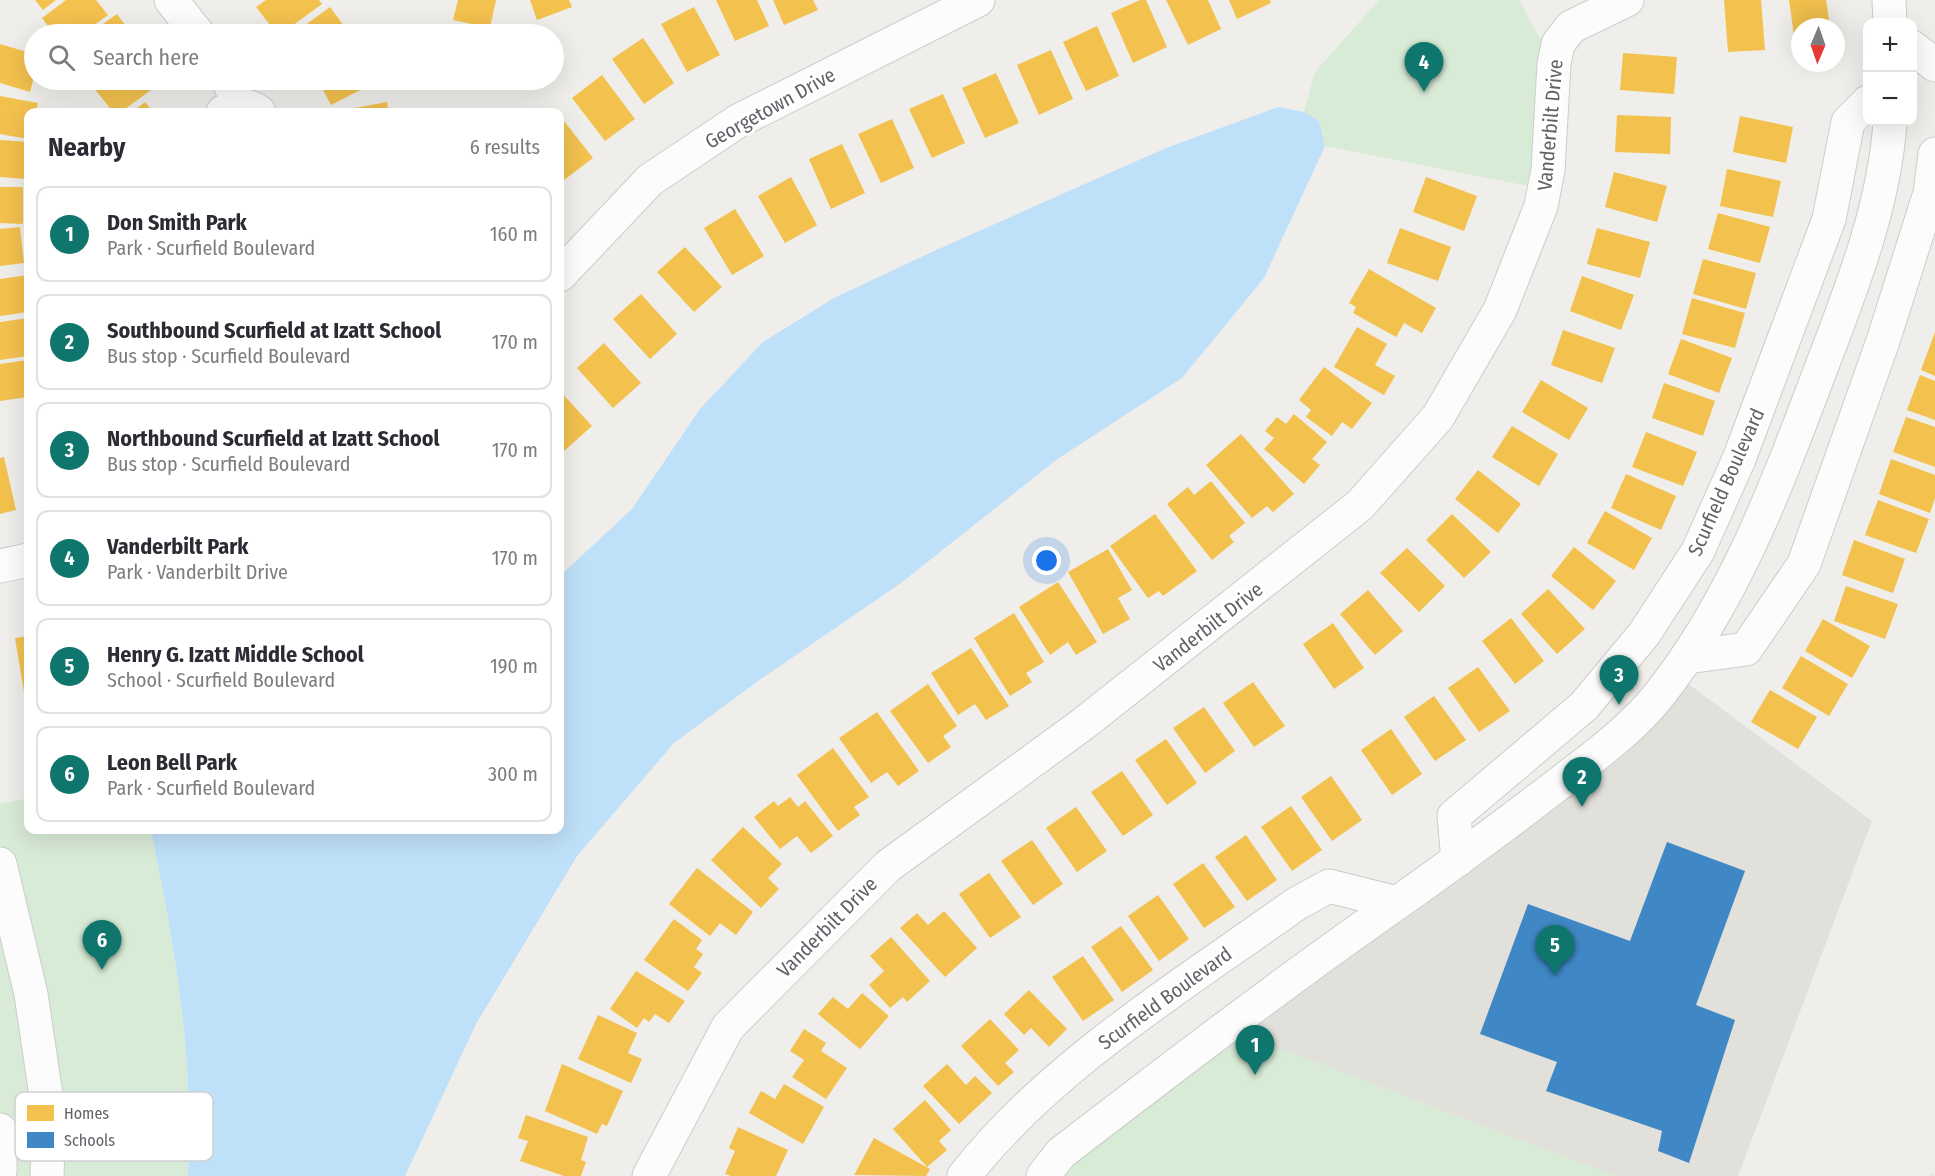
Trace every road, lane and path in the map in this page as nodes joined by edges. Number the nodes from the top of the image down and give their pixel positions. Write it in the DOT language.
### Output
graph roads {
  1 [pos="171,0"];
  2 [pos="978,0"];
  3 [pos="1627,0"];
  4 [pos="1889,0"];
  5 [pos="1890,18"];
  6 [pos="190,24"];
  7 [pos="1917,51"];
  8 [pos="1935,65"];
  9 [pos="1863,107"];
  10 [pos="1890,126"];
  11 [pos="1935,154"];
  12 [pos="564,271"];
  13 [pos="24,561"];
  14 [pos="0,566"];
  15 [pos="1688,657"];
  16 [pos="1458,860"];
  17 [pos="1,870"];
  18 [pos="1397,903"];
  19 [pos="9,937"];
  20 [pos="45,1092"];
  21 [pos="0,1130"];
  22 [pos="48,1161"];
  23 [pos="0,1171"];
  24 [pos="47,1176"];
  25 [pos="649,1176"];
  26 [pos="964,1176"];
  27 [pos="1043,1176"];
  1 -- 6 [label="street"];
  2 -- 12 [label="street, Georgetown Drive"];
  3 -- 25 [label="street, Vanderbilt Drive"];
  4 -- 5 [label="street"];
  7 -- 8 [label="street"];
  9 -- 16 [label="street, Scurfield Boulevard"];
  10 -- 15 [label="street"];
  11 -- 15 [label="street"];
  13 -- 14 [label="street"];
  15 -- 16 [label="street"];
  16 -- 18 [label="street"];
  17 -- 19 [label="street"];
  18 -- 26 [label="street, Scurfield Boulevard"];
  18 -- 27 [label="street"];
  19 -- 20 [label="street"];
  21 -- 23 [label="street"];
  22 -- 24 [label="street"];
}
